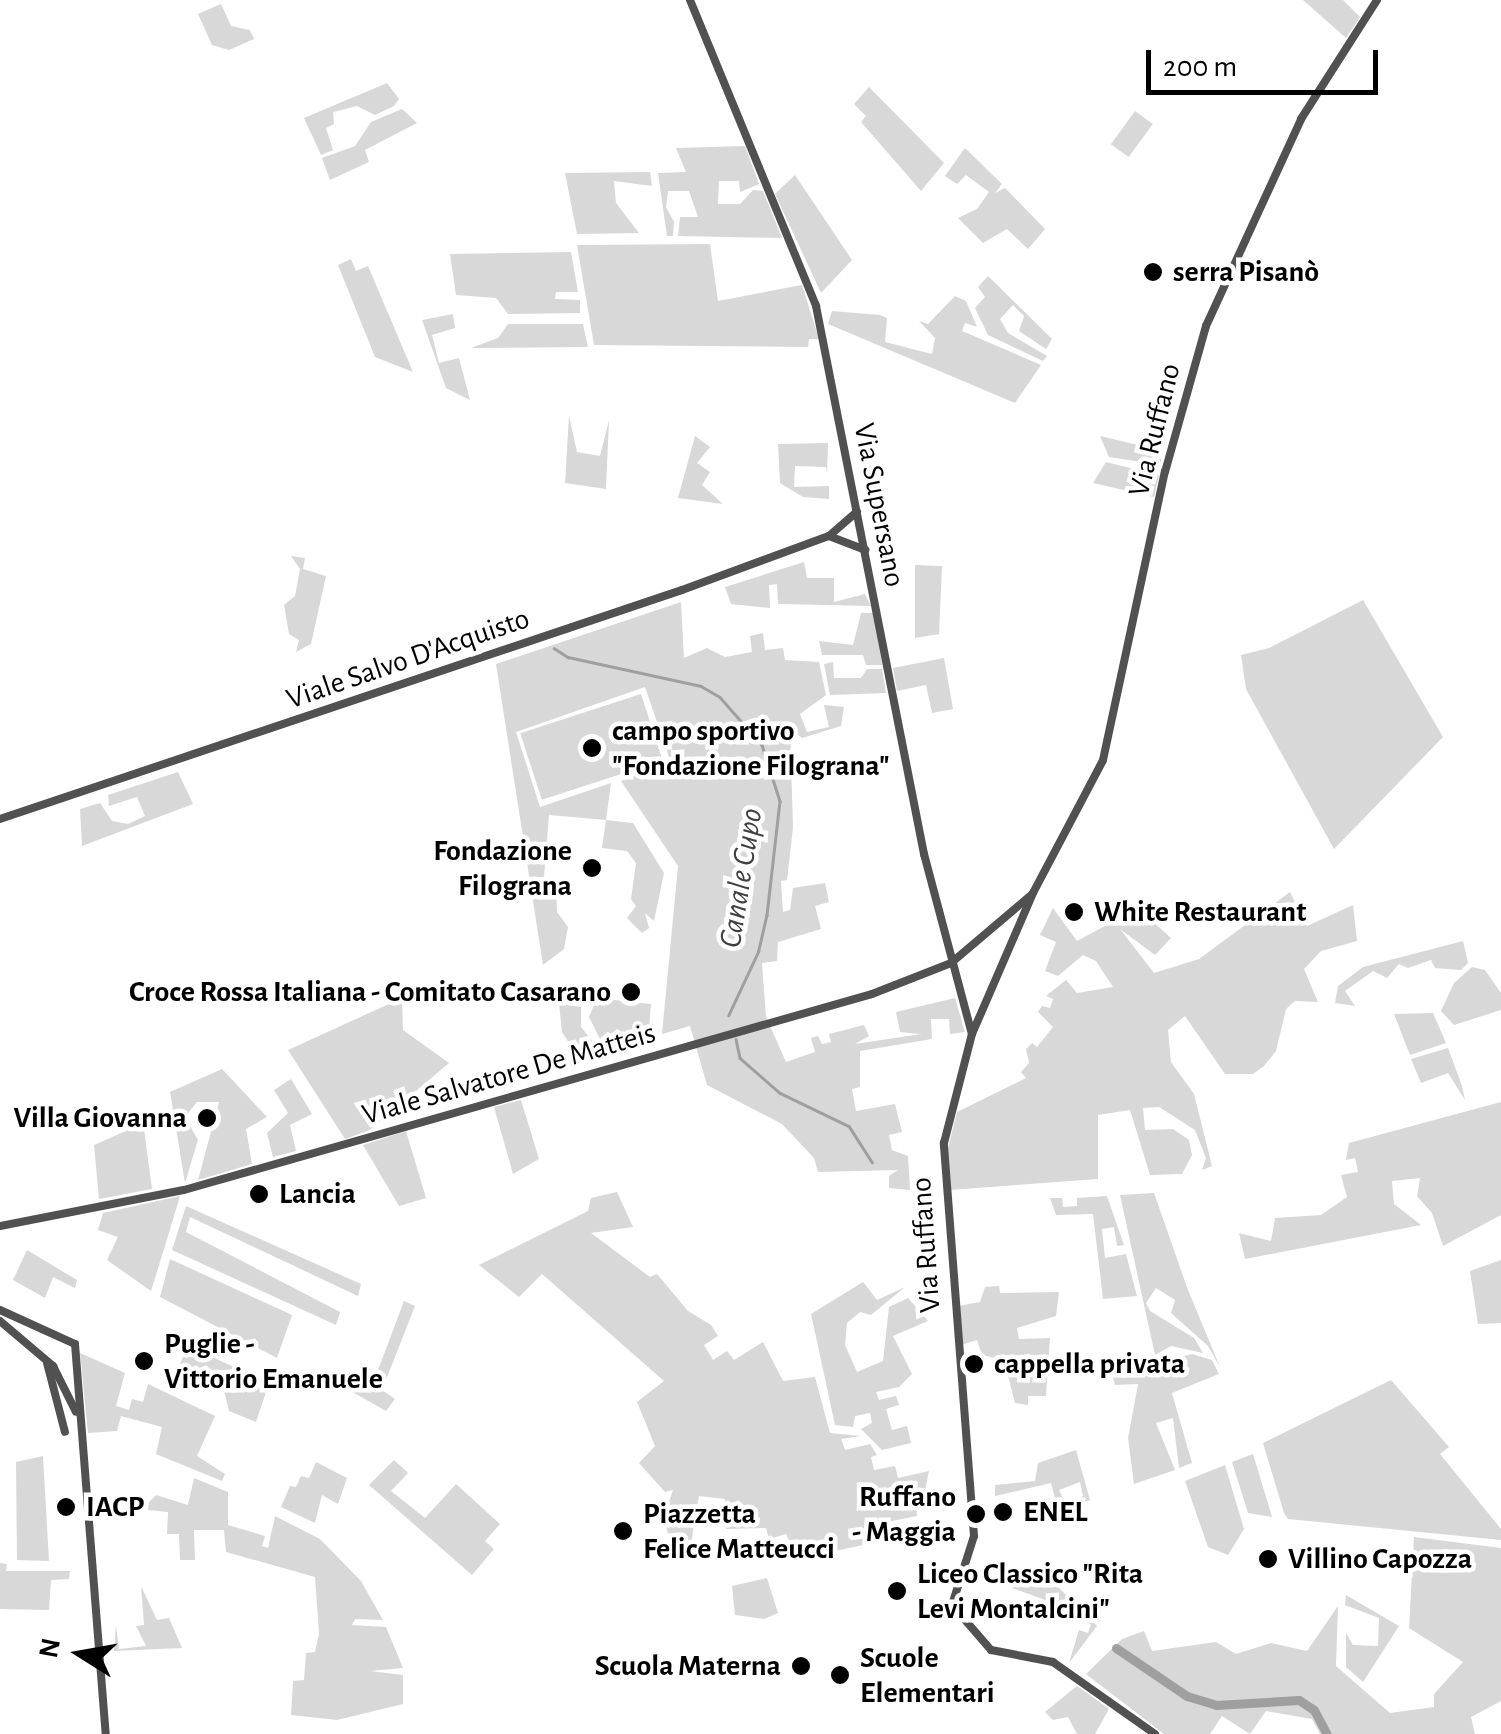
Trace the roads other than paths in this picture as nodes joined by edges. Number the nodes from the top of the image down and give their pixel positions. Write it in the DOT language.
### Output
graph roads {
  1 [pos="690,0"];
  2 [pos="1377,0"];
  3 [pos="857,512"];
  4 [pos="828,536"];
  5 [pos="864,550"];
  6 [pos="0,819"];
  7 [pos="1033,893"];
  8 [pos="1009,915"];
  9 [pos="998,926"];
  10 [pos="1012,942"];
  11 [pos="951,963"];
  12 [pos="972,1034"];
  13 [pos="0,1226"];
  14 [pos="0,1310"];
  15 [pos="0,1321"];
  16 [pos="30,1323"];
  17 [pos="22,1338"];
  18 [pos="50,1362"];
  19 [pos="76,1363"];
  20 [pos="64,1432"];
  21 [pos="82,1436"];
  22 [pos="106,1734"];
  23 [pos="1154,1734"];
  1 -- 3 [label="street, Via Supersano"];
  2 -- 7 [label="street, Via Ruffano"];
  3 -- 4 [label="street, Viale Salvo D'Acquisto"];
  3 -- 5 [label="street, Via Supersano"];
  4 -- 5 [label="street"];
  4 -- 6 [label="street, Viale Salvo D'Acquisto"];
  5 -- 11 [label="street, Via Supersano"];
  7 -- 8 [label="street, Via Ruffano"];
  7 -- 10 [label="street, Via Ruffano"];
  8 -- 9 [label="street, Viale Salvatore De Matteis"];
  9 -- 10 [label="street"];
  9 -- 11 [label="street, Viale Salvatore De Matteis"];
  10 -- 12 [label="street, Via Ruffano"];
  11 -- 12 [label="street, Via Supersano"];
  11 -- 13 [label="street, Viale Salvatore De Matteis"];
  12 -- 23 [label="street, Via Ruffano"];
  14 -- 16 [label="street"];
  15 -- 17 [label="street"];
  16 -- 17 [label="street"];
  16 -- 19 [label="street"];
  17 -- 18 [label="street"];
  18 -- 19 [label="street"];
  18 -- 20 [label="street"];
  18 -- 21 [label="street"];
  19 -- 21 [label="street"];
  21 -- 22 [label="street"];
}
